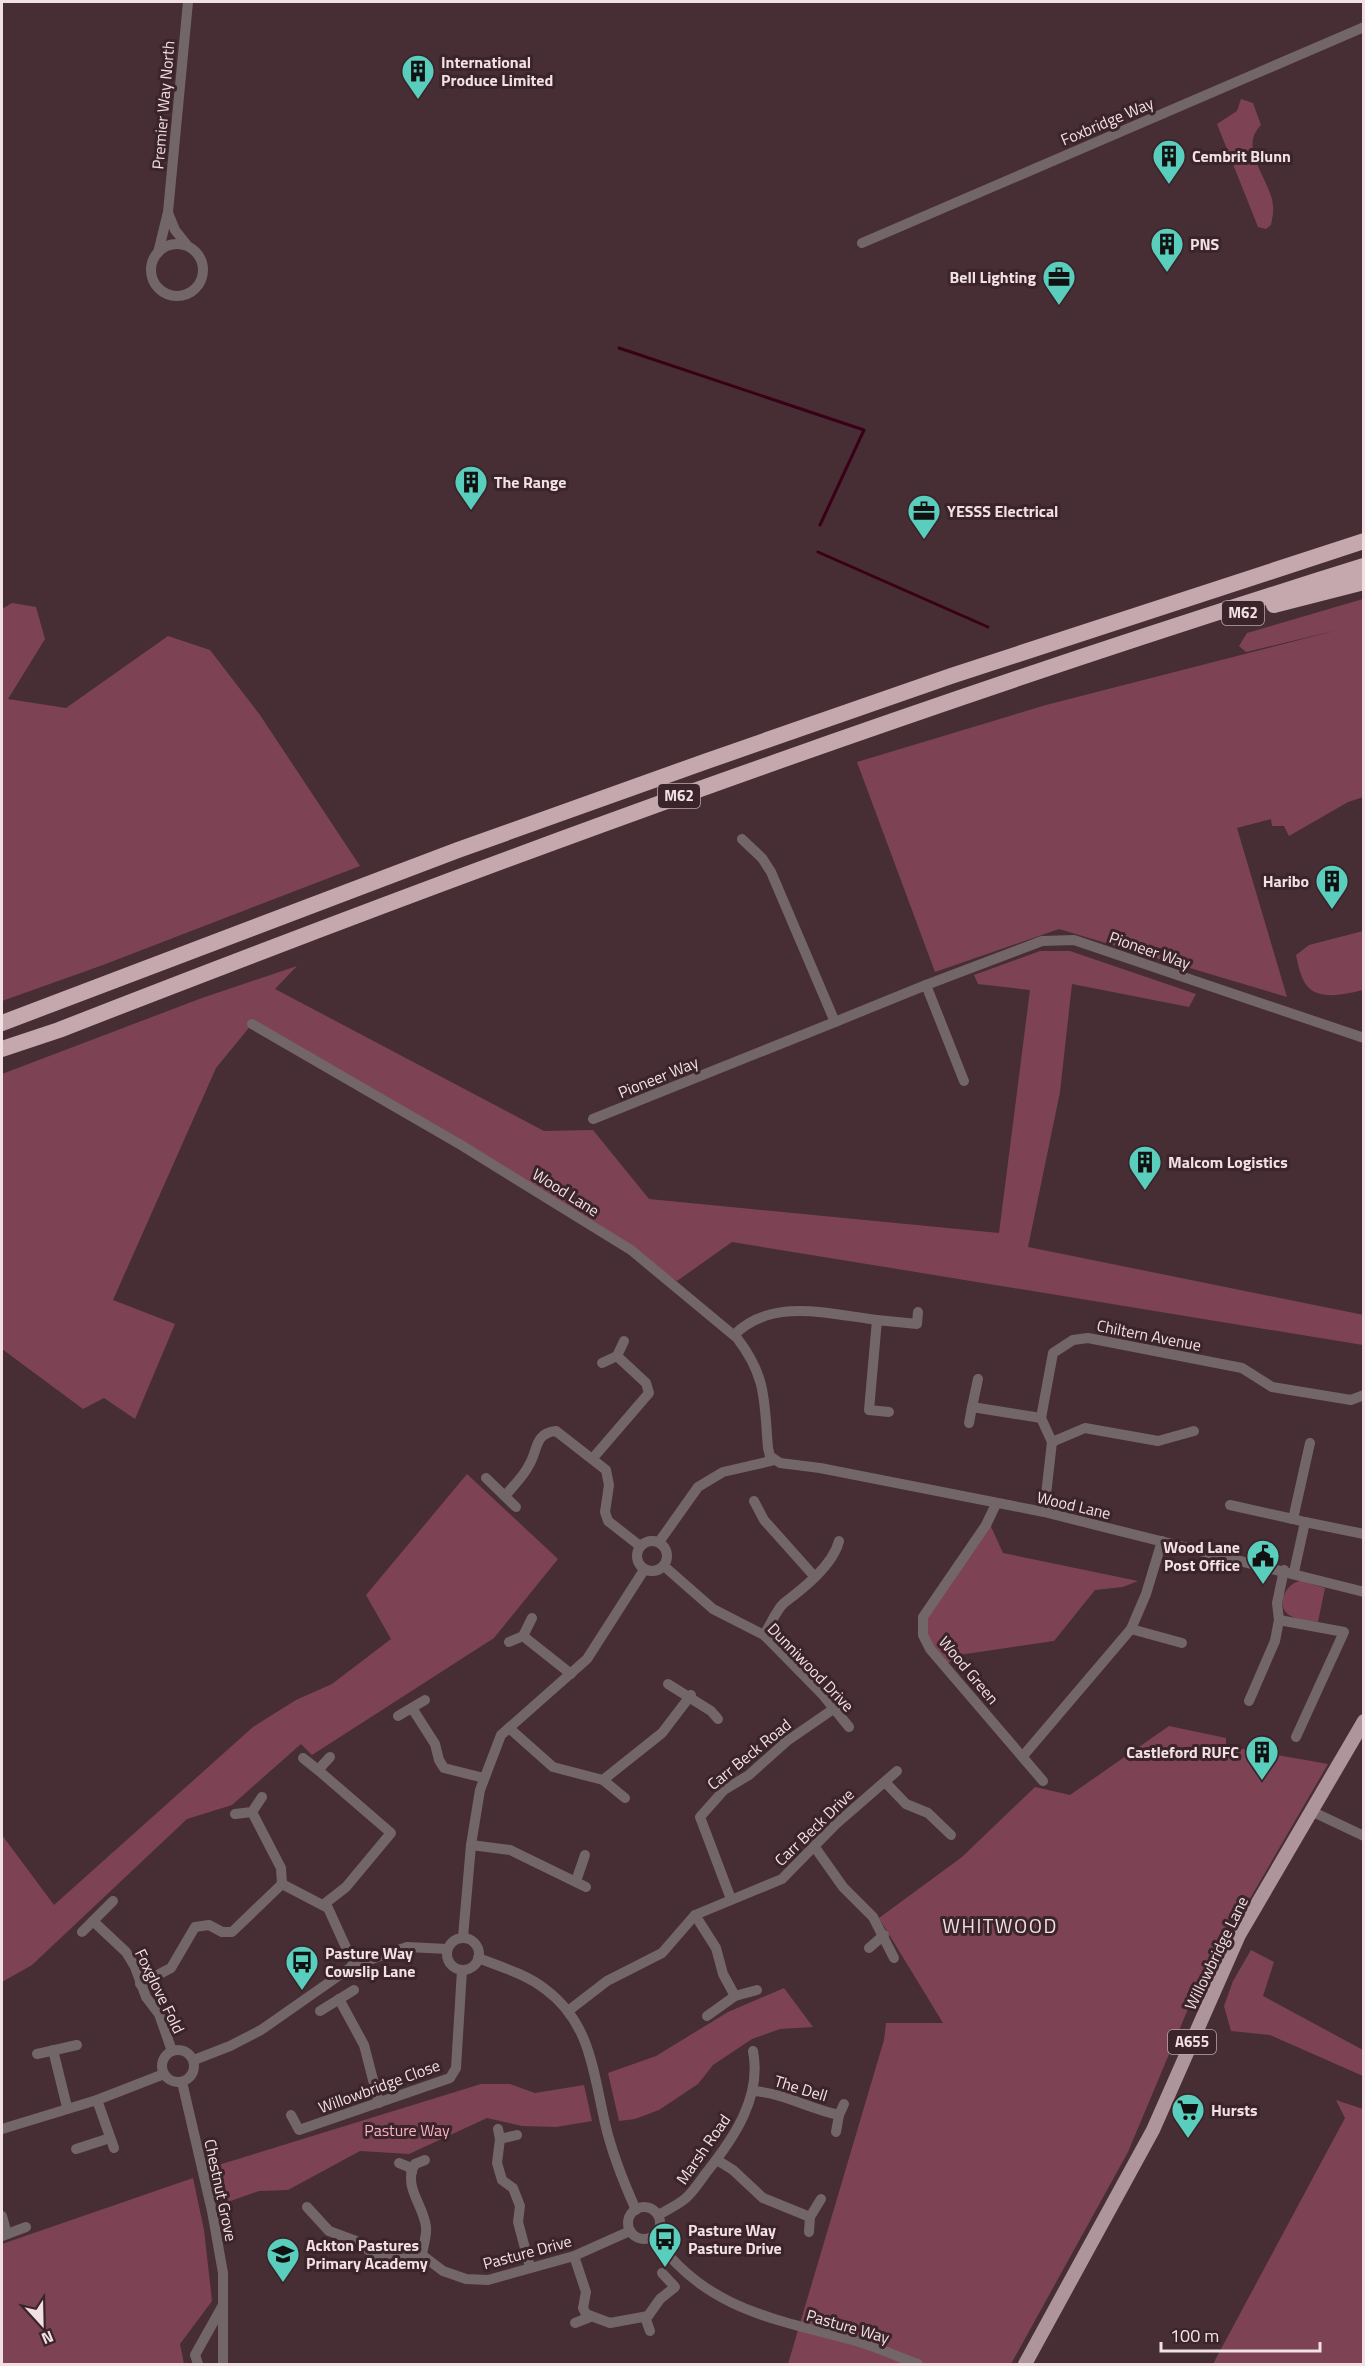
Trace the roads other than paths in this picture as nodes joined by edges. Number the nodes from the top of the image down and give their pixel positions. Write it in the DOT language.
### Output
graph roads {
  1 [pos="188,2"];
  2 [pos="1364,27"];
  3 [pos="168,212"];
  4 [pos="862,243"];
  5 [pos="189,246"];
  6 [pos="158,253"];
  7 [pos="1364,536"];
  8 [pos="1364,541"];
  9 [pos="1364,566"];
  10 [pos="1269,571"];
  11 [pos="1364,582"];
  12 [pos="1123,644"];
  13 [pos="742,839"];
  14 [pos="926,986"];
  15 [pos="836,1022"];
  16 [pos="2,1023"];
  17 [pos="252,1024"];
  18 [pos="1364,1038"];
  19 [pos="2,1049"];
  20 [pos="964,1081"];
  21 [pos="593,1119"];
  22 [pos="918,1312"];
  23 [pos="877,1320"];
  24 [pos="734,1335"];
  25 [pos="624,1341"];
  26 [pos="617,1356"];
  27 [pos="602,1363"];
  28 [pos="978,1378"];
  29 [pos="1364,1395"];
  30 [pos="972,1407"];
  31 [pos="889,1412"];
  32 [pos="1041,1418"];
  33 [pos="969,1423"];
  34 [pos="1194,1431"];
  35 [pos="1052,1442"];
  36 [pos="1310,1443"];
  37 [pos="593,1458"];
  38 [pos="775,1460"];
  39 [pos="486,1478"];
  40 [pos="505,1496"];
  41 [pos="754,1501"];
  42 [pos="996,1504"];
  43 [pos="1230,1505"];
  44 [pos="516,1507"];
  45 [pos="1044,1512"];
  46 [pos="1293,1519"];
  47 [pos="1305,1522"];
  48 [pos="1364,1534"];
  49 [pos="839,1541"];
  50 [pos="1162,1541"];
  51 [pos="659,1542"];
  52 [pos="640,1546"];
  53 [pos="663,1566"];
  54 [pos="644,1570"];
  55 [pos="1289,1571"];
  56 [pos="814,1576"];
  57 [pos="1364,1592"];
  58 [pos="532,1618"];
  59 [pos="1279,1620"];
  60 [pos="1131,1629"];
  61 [pos="764,1635"];
  62 [pos="523,1636"];
  63 [pos="509,1642"];
  64 [pos="1182,1643"];
  65 [pos="571,1674"];
  66 [pos="668,1684"];
  67 [pos="690,1697"];
  68 [pos="425,1700"];
  69 [pos="1249,1701"];
  70 [pos="412,1708"];
  71 [pos="832,1710"];
  72 [pos="398,1716"];
  73 [pos="718,1719"];
  74 [pos="1364,1721"];
  75 [pos="849,1727"];
  76 [pos="509,1728"];
  77 [pos="1296,1737"];
  78 [pos="1023,1755"];
  79 [pos="330,1757"];
  80 [pos="303,1758"];
  81 [pos="318,1770"];
  82 [pos="897,1771"];
  83 [pos="484,1778"];
  84 [pos="603,1780"];
  85 [pos="1042,1781"];
  86 [pos="885,1782"];
  87 [pos="262,1797"];
  88 [pos="625,1798"];
  89 [pos="1311,1811"];
  90 [pos="252,1812"];
  91 [pos="235,1814"];
  92 [pos="951,1835"];
  93 [pos="1364,1836"];
  94 [pos="471,1845"];
  95 [pos="814,1846"];
  96 [pos="585,1855"];
  97 [pos="282,1884"];
  98 [pos="731,1899"];
  99 [pos="113,1901"];
  100 [pos="323,1905"];
  101 [pos="695,1915"];
  102 [pos="93,1921"];
  103 [pos="82,1932"];
  104 [pos="884,1935"];
  105 [pos="463,1937"];
  106 [pos="869,1948"];
  107 [pos="447,1949"];
  108 [pos="478,1958"];
  109 [pos="894,1958"];
  110 [pos="354,1965"];
  111 [pos="462,1970"];
  112 [pos="140,1984"];
  113 [pos="354,1990"];
  114 [pos="757,1990"];
  115 [pos="735,1996"];
  116 [pos="339,1999"];
  117 [pos="320,2011"];
  118 [pos="568,2011"];
  119 [pos="707,2016"];
  120 [pos="77,2044"];
  121 [pos="53,2050"];
  122 [pos="172,2051"];
  123 [pos="753,2051"];
  124 [pos="37,2054"];
  125 [pos="194,2060"];
  126 [pos="164,2074"];
  127 [pos="182,2082"];
  128 [pos="754,2091"];
  129 [pos="97,2100"];
  130 [pos="379,2103"];
  131 [pos="844,2104"];
  132 [pos="67,2107"];
  133 [pos="291,2115"];
  134 [pos="838,2115"];
  135 [pos="2,2129"];
  136 [pos="836,2132"];
  137 [pos="518,2135"];
  138 [pos="76,2148"];
  139 [pos="425,2160"];
  140 [pos="717,2160"];
  141 [pos="399,2163"];
  142 [pos="412,2172"];
  143 [pos="821,2199"];
  144 [pos="307,2207"];
  145 [pos="636,2210"];
  146 [pos="658,2214"];
  147 [pos="2,2216"];
  148 [pos="810,2217"];
  149 [pos="26,2228"];
  150 [pos="630,2230"];
  151 [pos="809,2232"];
  152 [pos="4,2235"];
  153 [pos="654,2236"];
  154 [pos="422,2255"];
  155 [pos="574,2256"];
  156 [pos="530,2267"];
  157 [pos="662,2273"];
  158 [pos="223,2305"];
  159 [pos="590,2317"];
  160 [pos="645,2317"];
  161 [pos="575,2323"];
  162 [pos="650,2331"];
  163 [pos="198,2364"];
  164 [pos="223,2364"];
  165 [pos="918,2364"];
  166 [pos="1025,2364"];
  1 -- 3 [label="street, Premier Way North"];
  2 -- 4 [label="street, Foxbridge Way"];
  3 -- 5 [label="street, Premier Way North"];
  3 -- 6 [label="street, Premier Way North"];
  5 -- 6 [label="street"];
  5 -- 6 [label="street, Premier Way North"];
  7 -- 10 [label="highway, M62"];
  8 -- 10 [label="highway, M62"];
  9 -- 12 [label="highway, M62"];
  10 -- 16 [label="highway, M62"];
  11 -- 12 [label="highway, M62"];
  12 -- 19 [label="highway, M62"];
  13 -- 15 [label="street"];
  14 -- 15 [label="street, Pioneer Way"];
  14 -- 18 [label="street, Pioneer Way"];
  14 -- 20 [label="street"];
  15 -- 21 [label="street, Pioneer Way"];
  17 -- 24 [label="street, Wood Lane"];
  22 -- 23 [label="street"];
  23 -- 24 [label="street"];
  23 -- 31 [label="street"];
  24 -- 38 [label="street, Wood Lane"];
  25 -- 26 [label="street"];
  26 -- 27 [label="street"];
  26 -- 37 [label="street"];
  28 -- 30 [label="street"];
  29 -- 32 [label="street, Chiltern Avenue"];
  30 -- 32 [label="street"];
  30 -- 33 [label="street"];
  32 -- 35 [label="street"];
  34 -- 35 [label="street"];
  35 -- 45 [label="street"];
  36 -- 46 [label="street"];
  37 -- 40 [label="street"];
  37 -- 52 [label="street"];
  38 -- 42 [label="street, Wood Lane"];
  38 -- 51 [label="street, Wood Lane"];
  39 -- 40 [label="street"];
  40 -- 44 [label="street"];
  41 -- 56 [label="street"];
  42 -- 45 [label="street, Wood Lane"];
  42 -- 78 [label="street, Wood Green"];
  43 -- 46 [label="street"];
  45 -- 50 [label="street, Wood Lane"];
  46 -- 47 [label="street"];
  47 -- 48 [label="street"];
  47 -- 55 [label="street"];
  49 -- 56 [label="street"];
  50 -- 55 [label="street, Wood Lane"];
  50 -- 60 [label="street"];
  51 -- 52 [label="street"];
  51 -- 53 [label="street"];
  52 -- 54 [label="street"];
  53 -- 54 [label="street"];
  53 -- 61 [label="street, Dunniwood Drive"];
  54 -- 65 [label="street"];
  55 -- 57 [label="street, Wood Lane"];
  55 -- 59 [label="street"];
  56 -- 61 [label="street"];
  58 -- 62 [label="street"];
  59 -- 69 [label="street"];
  59 -- 77 [label="street"];
  60 -- 64 [label="street"];
  60 -- 78 [label="street"];
  61 -- 71 [label="street, Dunniwood Drive"];
  62 -- 63 [label="street"];
  62 -- 65 [label="street"];
  65 -- 76 [label="street"];
  66 -- 67 [label="street"];
  67 -- 73 [label="street"];
  67 -- 84 [label="street"];
  68 -- 70 [label="street"];
  70 -- 72 [label="street"];
  70 -- 83 [label="street"];
  71 -- 75 [label="street, Dunniwood Drive"];
  71 -- 98 [label="street, Carr Beck Road"];
  74 -- 89 [label="main road, Willowbridge Lane / A655"];
  76 -- 83 [label="street"];
  76 -- 84 [label="street"];
  78 -- 85 [label="street, Wood Green"];
  79 -- 81 [label="street"];
  80 -- 81 [label="street"];
  81 -- 100 [label="street"];
  82 -- 86 [label="street, Carr Beck Drive"];
  83 -- 94 [label="street"];
  84 -- 88 [label="street"];
  86 -- 92 [label="street"];
  86 -- 95 [label="street, Carr Beck Drive"];
  87 -- 90 [label="street"];
  89 -- 93 [label="street"];
  89 -- 166 [label="main road, Willowbridge Lane / A655"];
  90 -- 91 [label="street"];
  90 -- 97 [label="street"];
  94 -- 96 [label="street"];
  94 -- 105 [label="street"];
  95 -- 98 [label="street, Carr Beck Drive"];
  95 -- 104 [label="street"];
  97 -- 100 [label="street"];
  97 -- 112 [label="street"];
  98 -- 101 [label="street, Carr Beck Drive"];
  99 -- 102 [label="street"];
  100 -- 110 [label="street"];
  101 -- 115 [label="street"];
  101 -- 118 [label="street, Carr Beck Drive"];
  102 -- 103 [label="street"];
  102 -- 112 [label="street, Foxglove Fold"];
  104 -- 106 [label="street"];
  104 -- 109 [label="street"];
  105 -- 107 [label="street"];
  105 -- 108 [label="street"];
  107 -- 110 [label="street"];
  107 -- 111 [label="street"];
  108 -- 111 [label="street"];
  108 -- 118 [label="street"];
  110 -- 125 [label="street"];
  111 -- 130 [label="street, Willowbridge Close"];
  112 -- 122 [label="street, Foxglove Fold"];
  113 -- 116 [label="street"];
  114 -- 115 [label="street"];
  115 -- 119 [label="street"];
  116 -- 117 [label="street"];
  116 -- 130 [label="street"];
  118 -- 145 [label="street"];
  120 -- 121 [label="street"];
  121 -- 124 [label="street"];
  121 -- 132 [label="street"];
  122 -- 125 [label="street"];
  122 -- 126 [label="street"];
  123 -- 128 [label="street, Marsh Road"];
  125 -- 127 [label="street"];
  126 -- 127 [label="street"];
  126 -- 129 [label="street"];
  127 -- 158 [label="street, Chestnut Grove"];
  128 -- 134 [label="street, The Dell"];
  128 -- 140 [label="street, Marsh Road"];
  129 -- 132 [label="street"];
  129 -- 138 [label="street"];
  130 -- 133 [label="street, Willowbridge Close"];
  131 -- 134 [label="street, The Dell"];
  132 -- 135 [label="street"];
  134 -- 136 [label="street, The Dell"];
  137 -- 156 [label="street"];
  139 -- 142 [label="street"];
  140 -- 146 [label="street, Marsh Road"];
  140 -- 148 [label="street"];
  141 -- 142 [label="street"];
  142 -- 154 [label="street"];
  143 -- 148 [label="street"];
  144 -- 154 [label="street"];
  145 -- 146 [label="street"];
  145 -- 150 [label="street"];
  146 -- 153 [label="street"];
  147 -- 152 [label="street"];
  148 -- 151 [label="street"];
  149 -- 152 [label="street"];
  150 -- 153 [label="street"];
  150 -- 155 [label="street, Pasture Drive"];
  153 -- 165 [label="street, Pasture Way"];
  154 -- 156 [label="street, Pasture Drive"];
  155 -- 156 [label="street, Pasture Drive"];
  155 -- 159 [label="street"];
  157 -- 160 [label="street"];
  158 -- 163 [label="street, Chestnut Grove"];
  158 -- 164 [label="street, Chestnut Grove"];
  159 -- 160 [label="street"];
  159 -- 161 [label="street"];
  160 -- 162 [label="street"];
}
